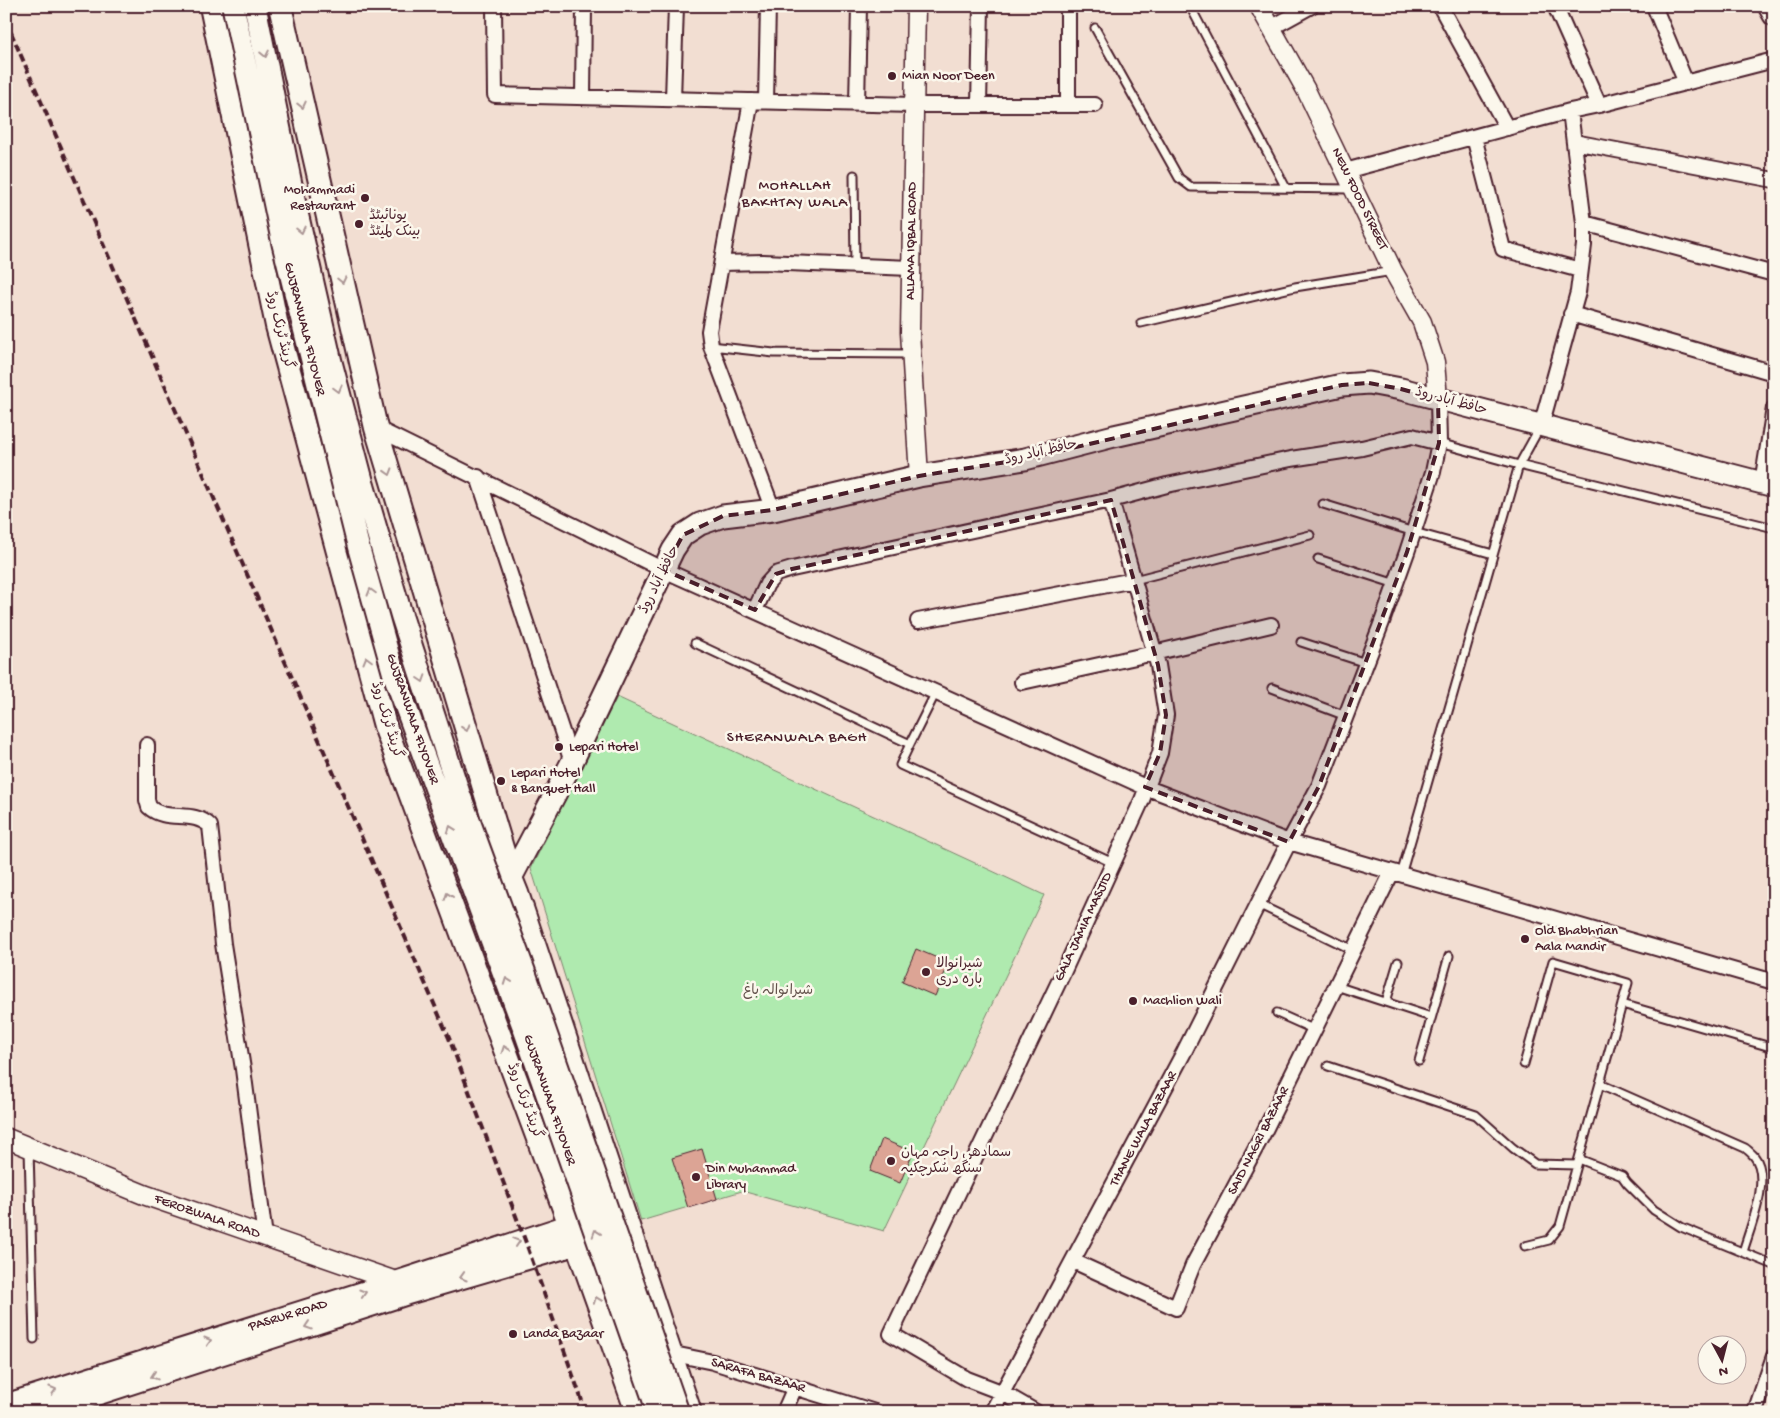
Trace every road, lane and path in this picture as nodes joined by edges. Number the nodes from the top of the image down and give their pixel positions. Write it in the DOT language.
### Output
graph roads {
  1 [pos="211,6"];
  2 [pos="233,6"];
  3 [pos="255,6"];
  4 [pos="280,6"];
  5 [pos="494,6"];
  6 [pos="584,6"];
  7 [pos="676,6"];
  8 [pos="768,6"];
  9 [pos="859,6"];
  10 [pos="916,6"];
  11 [pos="981,6"];
  12 [pos="1068,6"];
  13 [pos="1190,6"];
  14 [pos="1259,6"];
  15 [pos="1311,6"];
  16 [pos="1440,6"];
  17 [pos="1555,6"];
  18 [pos="1654,6"];
  19 [pos="1769,6"];
  20 [pos="1774,15"];
  21 [pos="1095,28"];
  22 [pos="1271,28"];
  23 [pos="1774,60"];
  24 [pos="1686,83"];
  25 [pos="583,97"];
  26 [pos="673,99"];
  27 [pos="750,101"];
  28 [pos="766,101"];
  29 [pos="857,104"];
  30 [pos="914,105"];
  31 [pos="980,105"];
  32 [pos="1068,105"];
  33 [pos="1095,105"];
  34 [pos="1599,105"];
  35 [pos="1570,111"];
  36 [pos="1507,128"];
  37 [pos="1474,137"];
  38 [pos="1574,142"];
  39 [pos="1346,171"];
  40 [pos="854,175"];
  41 [pos="1774,180"];
  42 [pos="1286,188"];
  43 [pos="1354,189"];
  44 [pos="1584,223"];
  45 [pos="722,263"];
  46 [pos="855,266"];
  47 [pos="911,268"];
  48 [pos="1580,270"];
  49 [pos="1393,271"];
  50 [pos="1774,274"];
  51 [pos="1571,314"];
  52 [pos="1141,323"];
  53 [pos="711,346"];
  54 [pos="910,354"];
  55 [pos="1774,373"];
  56 [pos="1438,399"];
  57 [pos="1774,408"];
  58 [pos="1541,426"];
  59 [pos="376,428"];
  60 [pos="1439,443"];
  61 [pos="1519,465"];
  62 [pos="919,476"];
  63 [pos="478,477"];
  64 [pos="1768,485"];
  65 [pos="1111,500"];
  66 [pos="1323,504"];
  67 [pos="773,510"];
  68 [pos="1774,528"];
  69 [pos="1414,532"];
  70 [pos="1310,535"];
  71 [pos="1493,554"];
  72 [pos="1318,559"];
  73 [pos="664,570"];
  74 [pos="1134,580"];
  75 [pos="1396,584"];
  76 [pos="755,610"];
  77 [pos="918,621"];
  78 [pos="1270,625"];
  79 [pos="1301,642"];
  80 [pos="695,643"];
  81 [pos="1154,653"];
  82 [pos="1366,664"];
  83 [pos="1022,682"];
  84 [pos="1272,688"];
  85 [pos="936,692"];
  86 [pos="1346,716"];
  87 [pos="910,744"];
  88 [pos="147,746"];
  89 [pos="572,762"];
  90 [pos="1145,787"];
  91 [pos="1289,842"];
  92 [pos="1113,863"];
  93 [pos="1397,874"];
  94 [pos="511,878"];
  95 [pos="1258,904"];
  96 [pos="1354,950"];
  97 [pos="1449,956"];
  98 [pos="1398,962"];
  99 [pos="1774,982"];
  100 [pos="1336,986"];
  101 [pos="1386,1002"];
  102 [pos="1622,1004"];
  103 [pos="1277,1013"];
  104 [pos="1431,1017"];
  105 [pos="1314,1030"];
  106 [pos="1774,1048"];
  107 [pos="1419,1061"];
  108 [pos="1524,1064"];
  109 [pos="1328,1066"];
  110 [pos="1600,1084"];
  111 [pos="6,1138"];
  112 [pos="29,1148"];
  113 [pos="1578,1162"];
  114 [pos="574,1234"];
  115 [pos="265,1236"];
  116 [pos="1525,1246"];
  117 [pos="1743,1252"];
  118 [pos="1073,1261"];
  119 [pos="1774,1265"];
  120 [pos="402,1288"];
  121 [pos="34,1338"];
  122 [pos="670,1353"];
  123 [pos="1774,1356"];
  124 [pos="622,1369"];
  125 [pos="795,1387"];
  126 [pos="1001,1392"];
  127 [pos="6,1405"];
  128 [pos="42,1412"];
  129 [pos="637,1412"];
  130 [pos="658,1412"];
  131 [pos="678,1412"];
  132 [pos="690,1412"];
  133 [pos="784,1412"];
  134 [pos="874,1412"];
  135 [pos="992,1412"];
  136 [pos="1036,1412"];
  137 [pos="1755,1412"];
  114 -- 1 [label="highway, گرینڈ ٹرنک روڈ, one-way"];
  130 -- 2 [label="main road, GUJRANWALA FLYOVER, one-way, bridge"];
  3 -- 131 [label="main road, GUJRANWALA FLYOVER, one-way, bridge"];
  4 -- 59 [label="highway, one-way"];
  5 -- 25 [label="street"];
  6 -- 25 [label="street"];
  7 -- 26 [label="street"];
  8 -- 28 [label="street"];
  9 -- 29 [label="street"];
  10 -- 30 [label="street, ALLAMA IQBAL ROAD"];
  11 -- 31 [label="street"];
  12 -- 32 [label="street"];
  13 -- 42 [label="lane"];
  14 -- 22 [label="street, NEW FOOD STREET"];
  15 -- 22 [label="street"];
  16 -- 36 [label="street"];
  17 -- 34 [label="street"];
  18 -- 24 [label="street"];
  19 -- 20 [label="main road"];
  21 -- 42 [label="lane"];
  22 -- 39 [label="street, NEW FOOD STREET"];
  23 -- 24 [label="street"];
  24 -- 34 [label="street"];
  25 -- 26 [label="street"];
  26 -- 27 [label="street"];
  27 -- 28 [label="street"];
  27 -- 45 [label="street"];
  28 -- 29 [label="street"];
  29 -- 30 [label="street"];
  30 -- 31 [label="street"];
  30 -- 47 [label="street, ALLAMA IQBAL ROAD"];
  31 -- 32 [label="street"];
  32 -- 33 [label="street"];
  34 -- 35 [label="street"];
  35 -- 36 [label="street"];
  35 -- 38 [label="street"];
  36 -- 37 [label="street"];
  37 -- 39 [label="street"];
  37 -- 48 [label="street"];
  38 -- 41 [label="street"];
  38 -- 44 [label="street"];
  39 -- 43 [label="street, NEW FOOD STREET"];
  40 -- 46 [label="lane"];
  42 -- 43 [label="lane"];
  43 -- 49 [label="street, NEW FOOD STREET"];
  44 -- 48 [label="street"];
  44 -- 50 [label="street"];
  45 -- 46 [label="street"];
  45 -- 53 [label="street"];
  46 -- 47 [label="street"];
  47 -- 54 [label="street, ALLAMA IQBAL ROAD"];
  48 -- 51 [label="street"];
  49 -- 52 [label="lane"];
  49 -- 56 [label="street, NEW FOOD STREET"];
  51 -- 55 [label="street"];
  51 -- 58 [label="street"];
  53 -- 54 [label="lane"];
  53 -- 67 [label="street"];
  54 -- 62 [label="street, ALLAMA IQBAL ROAD"];
  56 -- 58 [label="main road, حافظ آباد روڈ"];
  56 -- 60 [label="street, THANE WALA BAZAAR"];
  56 -- 62 [label="main road, حافظ آباد روڈ"];
  57 -- 64 [label="street"];
  58 -- 61 [label="lane"];
  58 -- 64 [label="main road, حافظ آباد روڈ"];
  59 -- 63 [label="street"];
  59 -- 94 [label="highway, one-way"];
  60 -- 61 [label="lane"];
  60 -- 65 [label="street"];
  60 -- 69 [label="street, THANE WALA BAZAAR"];
  61 -- 68 [label="lane"];
  61 -- 71 [label="lane"];
  62 -- 67 [label="main road, حافظ آباد روڈ"];
  63 -- 73 [label="street"];
  63 -- 89 [label="street"];
  65 -- 74 [label="street, GALA JAMIA MASJID"];
  65 -- 76 [label="street"];
  66 -- 69 [label="lane"];
  67 -- 73 [label="main road, حافظ آباد روڈ"];
  69 -- 71 [label="lane"];
  69 -- 75 [label="street, THANE WALA BAZAAR"];
  70 -- 74 [label="lane"];
  71 -- 93 [label="lane"];
  72 -- 75 [label="lane"];
  73 -- 76 [label="street"];
  73 -- 89 [label="main road, حافظ آباد روڈ"];
  74 -- 77 [label="street"];
  74 -- 81 [label="street, GALA JAMIA MASJID"];
  75 -- 82 [label="street, THANE WALA BAZAAR"];
  76 -- 85 [label="street"];
  78 -- 81 [label="street"];
  79 -- 82 [label="lane"];
  80 -- 87 [label="lane"];
  81 -- 83 [label="street"];
  81 -- 90 [label="street, GALA JAMIA MASJID"];
  82 -- 86 [label="street, THANE WALA BAZAAR"];
  84 -- 86 [label="lane"];
  85 -- 87 [label="lane"];
  85 -- 90 [label="street"];
  86 -- 91 [label="street, THANE WALA BAZAAR"];
  87 -- 92 [label="lane"];
  88 -- 115 [label="street"];
  89 -- 94 [label="main road, حافظ آباد روڈ"];
  90 -- 91 [label="street"];
  90 -- 92 [label="street, GALA JAMIA MASJID"];
  91 -- 93 [label="street"];
  91 -- 95 [label="street, THANE WALA BAZAAR"];
  92 -- 126 [label="street, GALA JAMIA MASJID"];
  93 -- 96 [label="street, SAID NAGRI BAZAAR"];
  93 -- 99 [label="street"];
  94 -- 122 [label="highway"];
  95 -- 96 [label="lane"];
  95 -- 118 [label="street, THANE WALA BAZAAR"];
  96 -- 100 [label="street, SAID NAGRI BAZAAR"];
  97 -- 104 [label="lane"];
  98 -- 101 [label="lane"];
  100 -- 101 [label="lane"];
  100 -- 105 [label="street, SAID NAGRI BAZAAR"];
  101 -- 104 [label="lane"];
  102 -- 106 [label="lane"];
  102 -- 108 [label="lane"];
  102 -- 110 [label="lane"];
  103 -- 105 [label="lane"];
  104 -- 107 [label="lane"];
  105 -- 118 [label="street, SAID NAGRI BAZAAR"];
  109 -- 113 [label="lane"];
  110 -- 113 [label="lane"];
  110 -- 117 [label="lane"];
  111 -- 112 [label="main road, FEROZWALA ROAD"];
  112 -- 115 [label="main road, FEROZWALA ROAD"];
  112 -- 121 [label="lane"];
  113 -- 116 [label="lane"];
  113 -- 117 [label="lane"];
  114 -- 120 [label="main road, PASRUR ROAD"];
  124 -- 114 [label="highway, گرینڈ ٹرنک روڈ, one-way"];
  115 -- 120 [label="main road, FEROZWALA ROAD"];
  117 -- 119 [label="lane"];
  118 -- 126 [label="street, THANE WALA BAZAAR"];
  127 -- 120 [label="main road, PASRUR ROAD, one-way"];
  120 -- 128 [label="main road, PASRUR ROAD, one-way"];
  122 -- 124 [label="street"];
  122 -- 125 [label="street, SARAFA BAZAAR"];
  122 -- 132 [label="highway"];
  123 -- 137 [label="street"];
  124 -- 129 [label="highway, گرینڈ ٹرنک روڈ"];
  125 -- 133 [label="street"];
  125 -- 134 [label="street, SARAFA BAZAAR"];
  126 -- 135 [label="street, THANE WALA BAZAAR"];
  126 -- 136 [label="street"];
}
